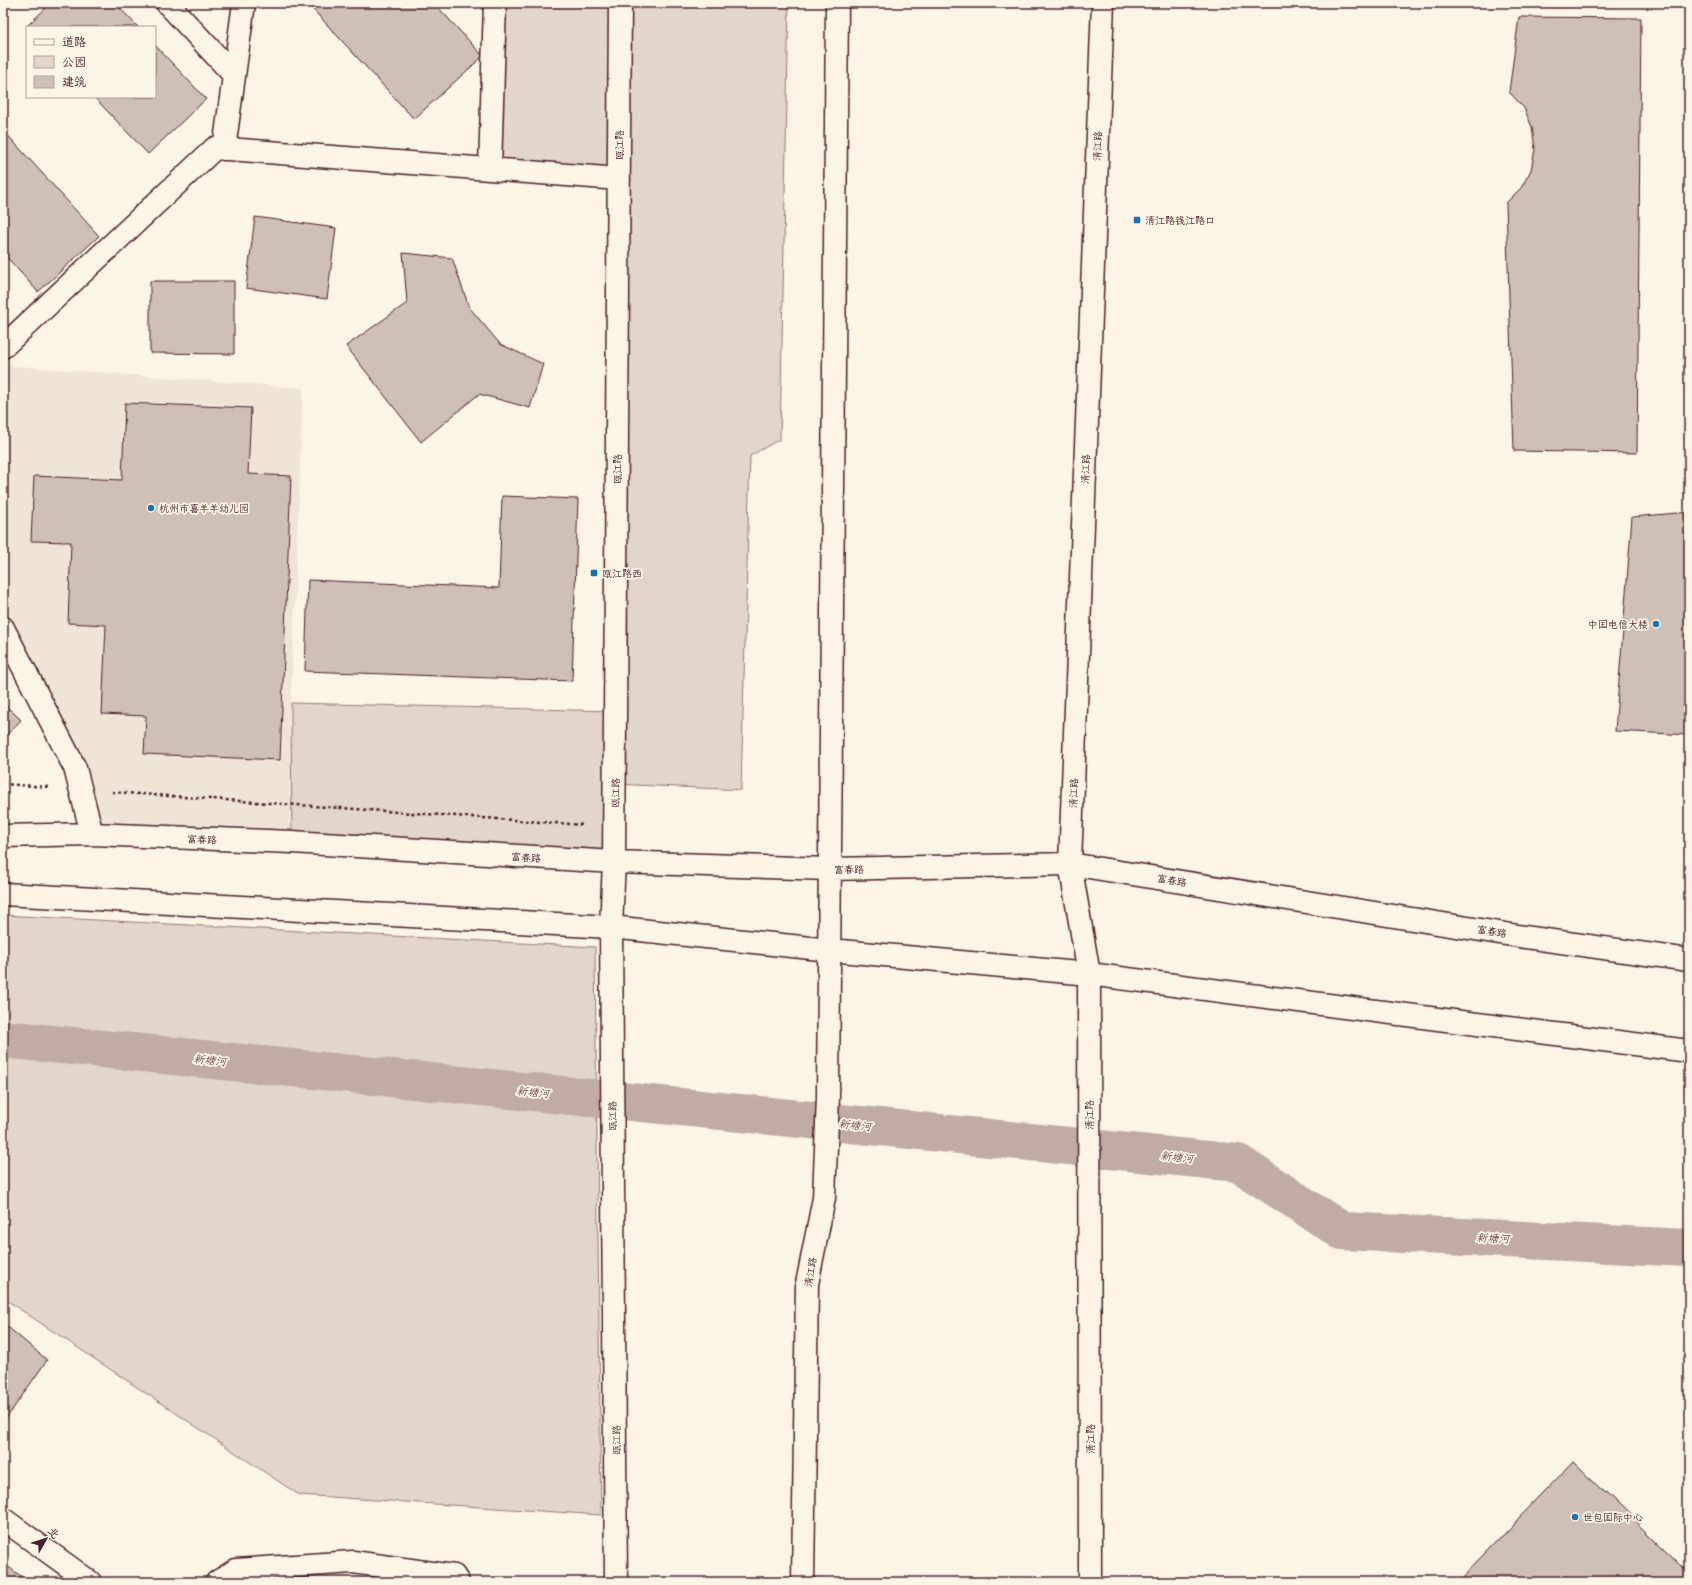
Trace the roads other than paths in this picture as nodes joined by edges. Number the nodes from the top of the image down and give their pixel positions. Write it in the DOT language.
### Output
graph roads {
  1 [pos="167,3"];
  2 [pos="244,3"];
  3 [pos="495,3"];
  4 [pos="620,3"];
  5 [pos="837,3"];
  6 [pos="1103,3"];
  7 [pos="234,75"];
  8 [pos="224,149"];
  9 [pos="490,169"];
  10 [pos="619,179"];
  11 [pos="3,348"];
  12 [pos="3,628"];
  13 [pos="92,834"];
  14 [pos="3,836"];
  15 [pos="614,862"];
  16 [pos="1070,864"];
  17 [pos="830,869"];
  18 [pos="3,894"];
  19 [pos="611,927"];
  20 [pos="830,950"];
  21 [pos="1689,960"];
  22 [pos="1089,974"];
  23 [pos="1689,1051"];
  24 [pos="3,1519"];
  25 [pos="90,1582"];
  26 [pos="217,1582"];
  27 [pos="458,1582"];
  28 [pos="616,1582"];
  29 [pos="803,1582"];
  30 [pos="1090,1582"];
  1 -- 7 [label="main road"];
  2 -- 7 [label="main road"];
  3 -- 9 [label="main road"];
  4 -- 10 [label="main road, 瓯江路"];
  5 -- 17 [label="main road, 清江路"];
  6 -- 16 [label="main road, 清江路"];
  7 -- 8 [label="main road"];
  8 -- 9 [label="main road"];
  8 -- 11 [label="main road"];
  9 -- 10 [label="main road"];
  10 -- 15 [label="main road, 瓯江路"];
  12 -- 13 [label="main road"];
  13 -- 14 [label="main road, 富春路"];
  13 -- 15 [label="main road, 富春路"];
  15 -- 17 [label="main road, 富春路"];
  15 -- 19 [label="main road, 瓯江路"];
  16 -- 17 [label="main road, 富春路"];
  16 -- 21 [label="main road, 富春路"];
  16 -- 22 [label="main road, 清江路"];
  17 -- 20 [label="main road, 清江路"];
  18 -- 19 [label="main road"];
  19 -- 20 [label="main road"];
  19 -- 28 [label="main road, 瓯江路"];
  20 -- 22 [label="main road"];
  20 -- 29 [label="main road, 清江路"];
  22 -- 23 [label="main road"];
  22 -- 30 [label="main road, 清江路"];
  24 -- 25 [label="main road"];
  26 -- 27 [label="main road"];
}
